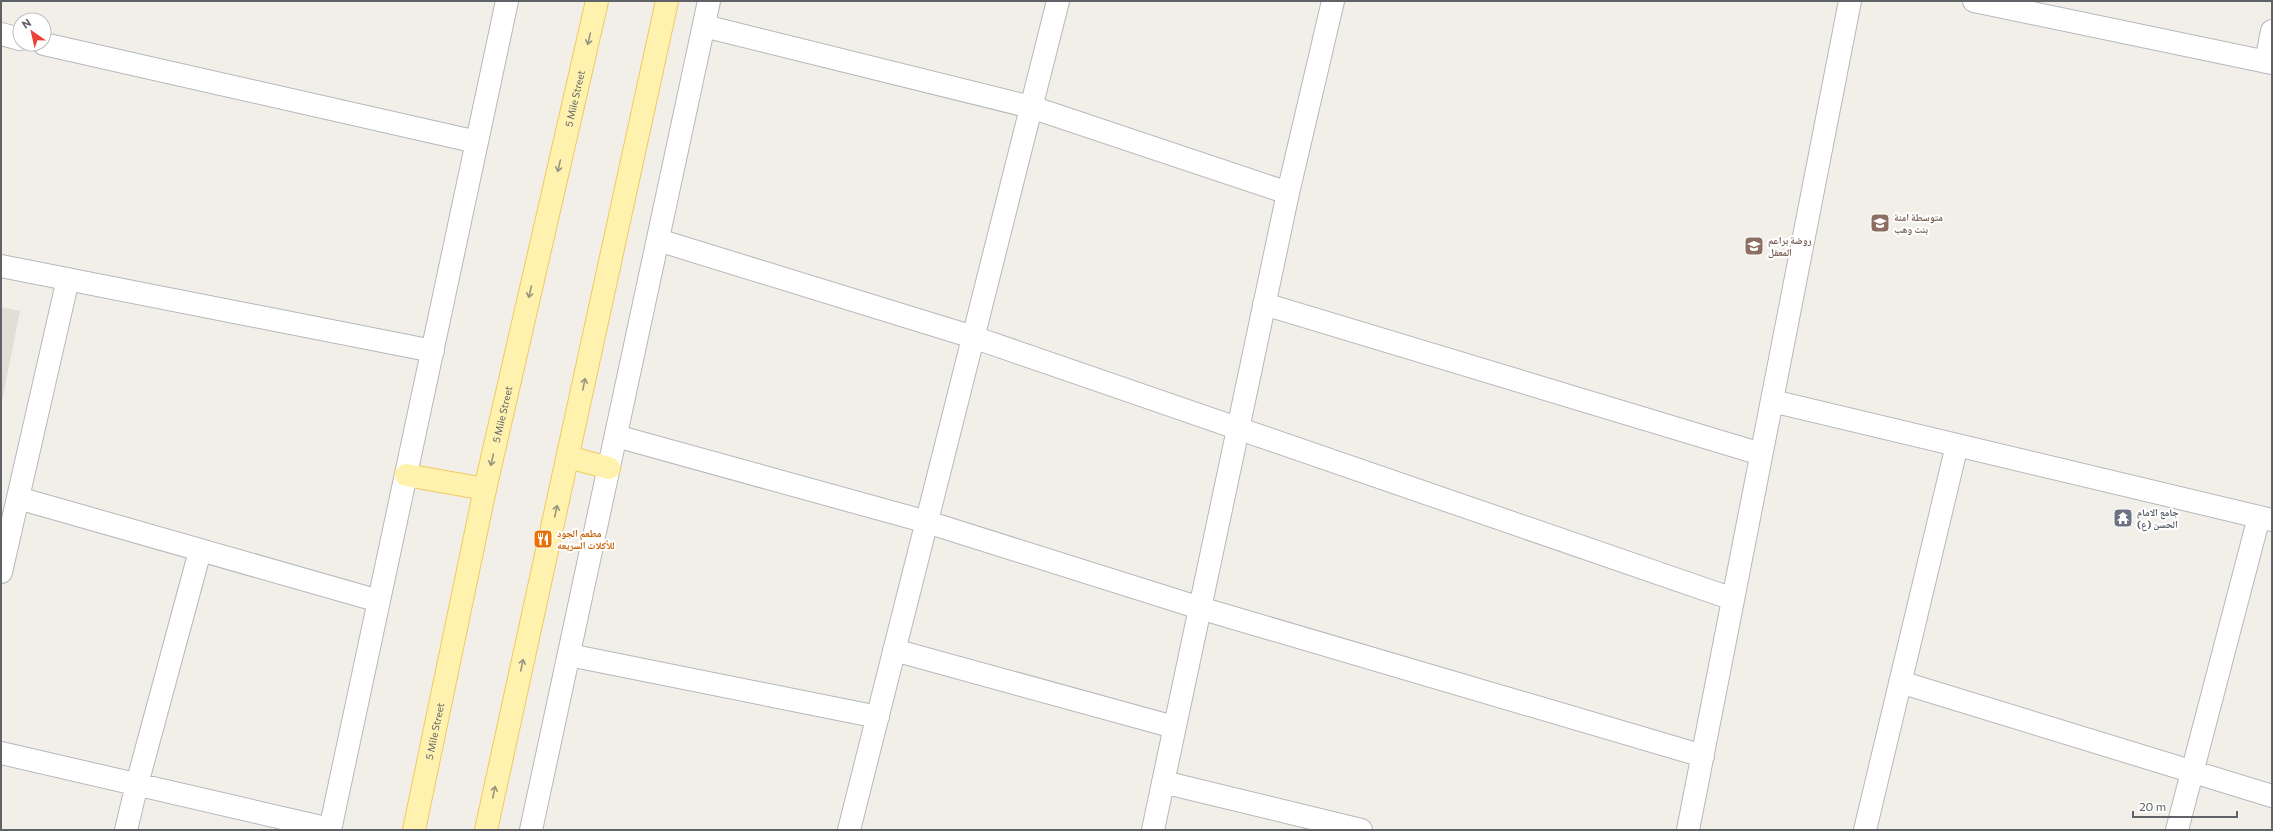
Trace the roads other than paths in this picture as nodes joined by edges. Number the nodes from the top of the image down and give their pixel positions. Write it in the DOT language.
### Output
graph roads {
  1 [pos="507,1"];
  2 [pos="597,1"];
  3 [pos="666,1"];
  4 [pos="709,1"];
  5 [pos="1058,1"];
  6 [pos="1333,1"];
  7 [pos="1850,1"];
  8 [pos="1974,1"];
  9 [pos="704,26"];
  10 [pos="2272,32"];
  11 [pos="1,34"];
  12 [pos="12,37"];
  13 [pos="52,46"];
  14 [pos="2269,62"];
  15 [pos="1031,108"];
  16 [pos="477,142"];
  17 [pos="1288,193"];
  18 [pos="658,240"];
  19 [pos="1,266"];
  20 [pos="68,279"];
  21 [pos="1264,304"];
  22 [pos="973,337"];
  23 [pos="432,351"];
  24 [pos="1772,401"];
  25 [pos="1238,428"];
  26 [pos="616,436"];
  27 [pos="1957,445"];
  28 [pos="1761,454"];
  29 [pos="568,457"];
  30 [pos="609,468"];
  31 [pos="406,475"];
  32 [pos="485,489"];
  33 [pos="18,498"];
  34 [pos="2266,518"];
  35 [pos="927,522"];
  36 [pos="200,551"];
  37 [pos="1,572"];
  38 [pos="1733,599"];
  39 [pos="379,601"];
  40 [pos="1200,608"];
  41 [pos="894,650"];
  42 [pos="569,655"];
  43 [pos="1900,682"];
  44 [pos="878,716"];
  45 [pos="1174,727"];
  46 [pos="1,753"];
  47 [pos="1702,756"];
  48 [pos="2193,772"];
  49 [pos="1163,782"];
  50 [pos="137,784"];
  51 [pos="2272,796"];
  52 [pos="330,829"];
  53 [pos="126,830"];
  54 [pos="414,830"];
  55 [pos="486,830"];
  56 [pos="531,830"];
  57 [pos="849,830"];
  58 [pos="1153,830"];
  59 [pos="1362,830"];
  60 [pos="1688,830"];
  61 [pos="1865,830"];
  62 [pos="2177,830"];
  1 -- 16 [label="street"];
  2 -- 32 [label="main road, 5 Mile Street, one-way"];
  29 -- 3 [label="main road, one-way"];
  4 -- 9 [label="street"];
  5 -- 15 [label="street"];
  6 -- 17 [label="street"];
  7 -- 24 [label="street"];
  8 -- 14 [label="street"];
  9 -- 15 [label="street"];
  9 -- 18 [label="street"];
  10 -- 14 [label="street"];
  11 -- 12 [label="street"];
  13 -- 16 [label="street"];
  15 -- 17 [label="street"];
  15 -- 22 [label="street"];
  16 -- 23 [label="street"];
  17 -- 21 [label="street"];
  18 -- 22 [label="street"];
  18 -- 26 [label="street"];
  19 -- 20 [label="street"];
  20 -- 23 [label="street"];
  20 -- 33 [label="street"];
  21 -- 25 [label="street"];
  21 -- 28 [label="street"];
  22 -- 25 [label="street"];
  22 -- 35 [label="street"];
  23 -- 31 [label="street"];
  24 -- 27 [label="street"];
  24 -- 28 [label="street"];
  25 -- 38 [label="street"];
  25 -- 40 [label="street"];
  26 -- 30 [label="street"];
  26 -- 35 [label="street"];
  27 -- 34 [label="street"];
  27 -- 43 [label="street"];
  28 -- 38 [label="street"];
  29 -- 30 [label="main road"];
  55 -- 29 [label="main road, one-way"];
  30 -- 42 [label="street"];
  31 -- 32 [label="main road"];
  31 -- 39 [label="street"];
  32 -- 54 [label="main road, 5 Mile Street"];
  33 -- 36 [label="street"];
  33 -- 37 [label="street"];
  34 -- 48 [label="street"];
  35 -- 40 [label="street"];
  35 -- 41 [label="street"];
  36 -- 39 [label="street"];
  36 -- 50 [label="street"];
  38 -- 47 [label="street"];
  39 -- 52 [label="street"];
  40 -- 45 [label="street"];
  40 -- 47 [label="street"];
  41 -- 44 [label="street"];
  41 -- 45 [label="street"];
  42 -- 44 [label="street"];
  42 -- 56 [label="street"];
  43 -- 48 [label="street"];
  43 -- 61 [label="street"];
  44 -- 57 [label="street"];
  45 -- 49 [label="street"];
  46 -- 50 [label="street"];
  47 -- 60 [label="street"];
  48 -- 51 [label="street"];
  48 -- 62 [label="street"];
  49 -- 58 [label="street"];
  49 -- 59 [label="street"];
  50 -- 52 [label="street"];
  50 -- 53 [label="street"];
}
